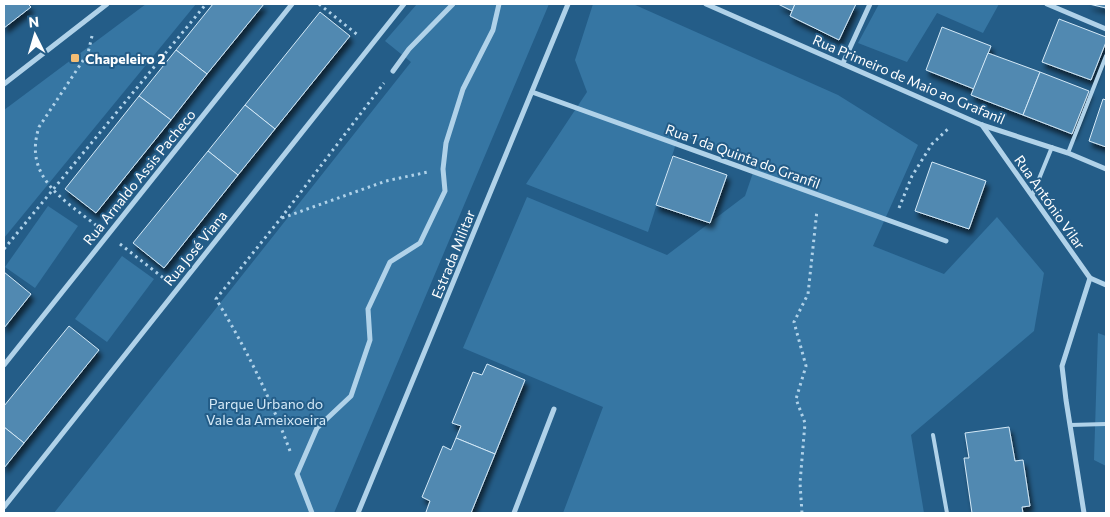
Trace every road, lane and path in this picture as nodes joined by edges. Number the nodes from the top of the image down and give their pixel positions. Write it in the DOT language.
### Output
graph roads {
  1 [pos="107,4"];
  2 [pos="206,4"];
  3 [pos="292,4"];
  4 [pos="319,4"];
  5 [pos="404,4"];
  6 [pos="453,4"];
  7 [pos="499,4"];
  8 [pos="568,4"];
  9 [pos="706,4"];
  10 [pos="870,4"];
  11 [pos="1047,4"];
  12 [pos="97,11"];
  13 [pos="1106,29"];
  14 [pos="371,46"];
  15 [pos="1106,56"];
  16 [pos="843,63"];
  17 [pos="394,71"];
  18 [pos="4,84"];
  19 [pos="532,92"];
  20 [pos="962,116"];
  21 [pos="982,125"];
  22 [pos="1052,148"];
  23 [pos="1068,153"];
  24 [pos="443,169"];
  25 [pos="1106,169"];
  26 [pos="52,189"];
  27 [pos="55,193"];
  28 [pos="819,196"];
  29 [pos="1032,196"];
  30 [pos="281,218"];
  31 [pos="893,223"];
  32 [pos="946,241"];
  33 [pos="4,249"];
  34 [pos="1090,278"];
  35 [pos="1106,285"];
  36 [pos="4,365"];
  37 [pos="554,409"];
  38 [pos="1106,424"];
  39 [pos="1070,425"];
  40 [pos="934,435"];
  41 [pos="297,474"];
  42 [pos="4,507"];
  43 [pos="312,513"];
  44 [pos="358,513"];
  45 [pos="514,513"];
  46 [pos="802,513"];
  47 [pos="947,513"];
  48 [pos="1084,513"];
  1 -- 12 [label="street"];
  2 -- 26 [label="path"];
  3 -- 36 [label="street, Rua Arnaldo Assis Pacheco"];
  4 -- 14 [label="path"];
  5 -- 14 [label="street, Rua José Viana"];
  6 -- 17 [label="street"];
  7 -- 24 [label="street"];
  8 -- 19 [label="street, Estrada Militar"];
  9 -- 16 [label="street, Rua Primeiro de Maio ao Grafanil"];
  10 -- 16 [label="street"];
  11 -- 13 [label="street"];
  12 -- 18 [label="street"];
  12 -- 26 [label="path"];
  14 -- 42 [label="street, Rua José Viana"];
  15 -- 23 [label="lane"];
  16 -- 20 [label="street, Rua Primeiro de Maio ao Grafanil"];
  17 -- 30 [label="path"];
  19 -- 28 [label="street, Rua 1 da Quinta do Granfil"];
  19 -- 44 [label="street, Estrada Militar"];
  20 -- 21 [label="street, Rua Primeiro de Maio ao Grafanil"];
  20 -- 31 [label="path"];
  21 -- 22 [label="street, Rua Primeiro de Maio ao Grafanil"];
  21 -- 29 [label="street, Rua António Vilar"];
  22 -- 23 [label="street, Rua Primeiro de Maio ao Grafanil"];
  22 -- 29 [label="lane"];
  23 -- 25 [label="street, Rua Primeiro de Maio ao Grafanil"];
  24 -- 30 [label="path"];
  24 -- 41 [label="street"];
  26 -- 27 [label="path"];
  26 -- 33 [label="path"];
  28 -- 31 [label="street, Rua 1 da Quinta do Granfil"];
  28 -- 46 [label="path"];
  29 -- 34 [label="street, Rua António Vilar"];
  30 -- 41 [label="path"];
  31 -- 32 [label="street, Rua 1 da Quinta do Granfil"];
  34 -- 35 [label="street"];
  34 -- 39 [label="street"];
  37 -- 45 [label="street"];
  38 -- 39 [label="lane"];
  39 -- 48 [label="street"];
  40 -- 47 [label="lane"];
  41 -- 43 [label="street"];
}
